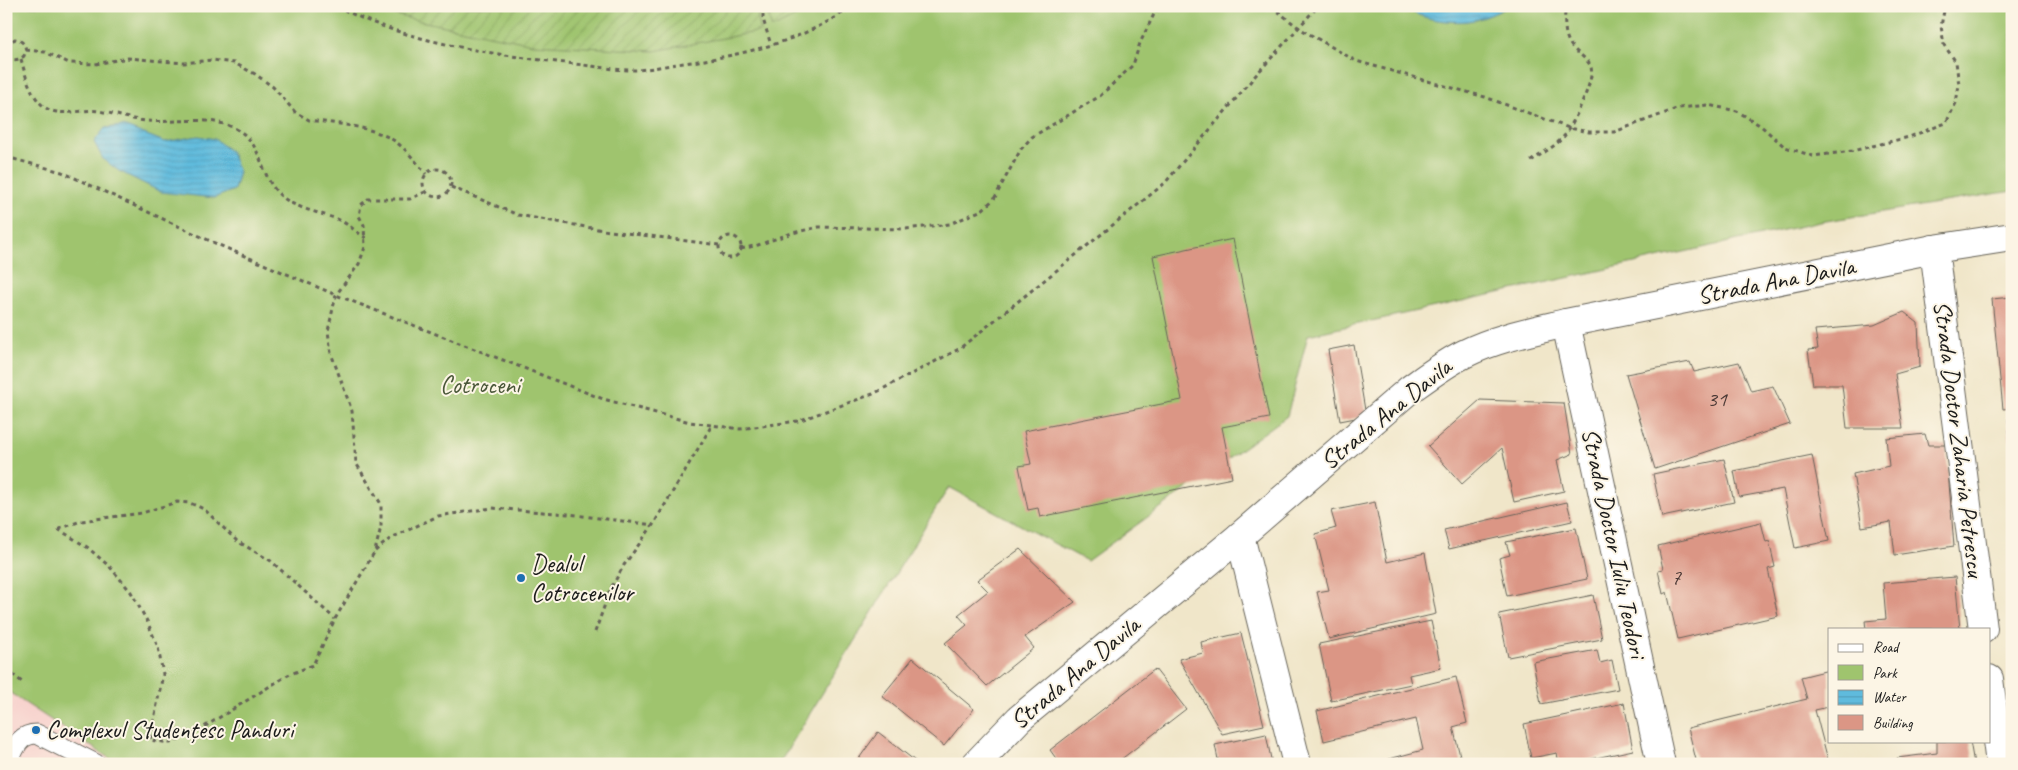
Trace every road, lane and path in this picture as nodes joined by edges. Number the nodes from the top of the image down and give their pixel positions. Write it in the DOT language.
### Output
graph roads {
  1 [pos="337,6"];
  2 [pos="763,6"];
  3 [pos="852,6"];
  4 [pos="1158,6"];
  5 [pos="1271,6"];
  6 [pos="1318,6"];
  7 [pos="1565,6"];
  8 [pos="1945,6"];
  9 [pos="1299,28"];
  10 [pos="6,45"];
  11 [pos="771,45"];
  12 [pos="26,50"];
  13 [pos="6,55"];
  14 [pos="21,59"];
  15 [pos="1569,128"];
  16 [pos="6,157"];
  17 [pos="1531,161"];
  18 [pos="426,174"];
  19 [pos="451,187"];
  20 [pos="425,192"];
  21 [pos="2012,237"];
  22 [pos="366,238"];
  23 [pos="719,245"];
  24 [pos="741,249"];
  25 [pos="1934,249"];
  26 [pos="336,295"];
  27 [pos="1566,323"];
  28 [pos="712,426"];
  29 [pos="653,525"];
  30 [pos="1240,536"];
  31 [pos="375,551"];
  32 [pos="335,619"];
  33 [pos="1983,628"];
  34 [pos="595,632"];
  35 [pos="6,669"];
  36 [pos="22,682"];
  37 [pos="1990,687"];
  38 [pos="8,764"];
  39 [pos="96,764"];
  40 [pos="976,764"];
  41 [pos="1297,764"];
  42 [pos="1661,764"];
  43 [pos="2000,764"];
  1 -- 11 [label="path"];
  2 -- 11 [label="path"];
  3 -- 11 [label="path"];
  4 -- 24 [label="path"];
  5 -- 9 [label="path"];
  6 -- 9 [label="path"];
  7 -- 15 [label="path"];
  8 -- 15 [label="path"];
  9 -- 15 [label="path"];
  9 -- 28 [label="path"];
  10 -- 12 [label="path"];
  12 -- 14 [label="path"];
  12 -- 18 [label="path"];
  13 -- 14 [label="path"];
  14 -- 22 [label="path"];
  15 -- 17 [label="path"];
  16 -- 26 [label="path"];
  18 -- 19 [label="path"];
  18 -- 20 [label="path"];
  19 -- 20 [label="path"];
  19 -- 23 [label="path"];
  20 -- 22 [label="path"];
  21 -- 25 [label="street, Strada Ana Davila"];
  22 -- 26 [label="path"];
  23 -- 24 [label="path"];
  23 -- 24 [label="path"];
  25 -- 27 [label="street, Strada Ana Davila"];
  25 -- 33 [label="street, Strada Doctor Zaharia Petrescu"];
  26 -- 28 [label="path"];
  26 -- 31 [label="path"];
  27 -- 30 [label="street, Strada Ana Davila"];
  27 -- 42 [label="street, Strada Doctor Iuliu Teodori"];
  28 -- 29 [label="path"];
  29 -- 31 [label="path"];
  29 -- 34 [label="path"];
  30 -- 40 [label="street, Strada Ana Davila"];
  30 -- 41 [label="street"];
  31 -- 32 [label="path"];
  32 -- 32 [label="path"];
  35 -- 36 [label="path"];
  37 -- 43 [label="street"];
  38 -- 39 [label="lane"];
}
